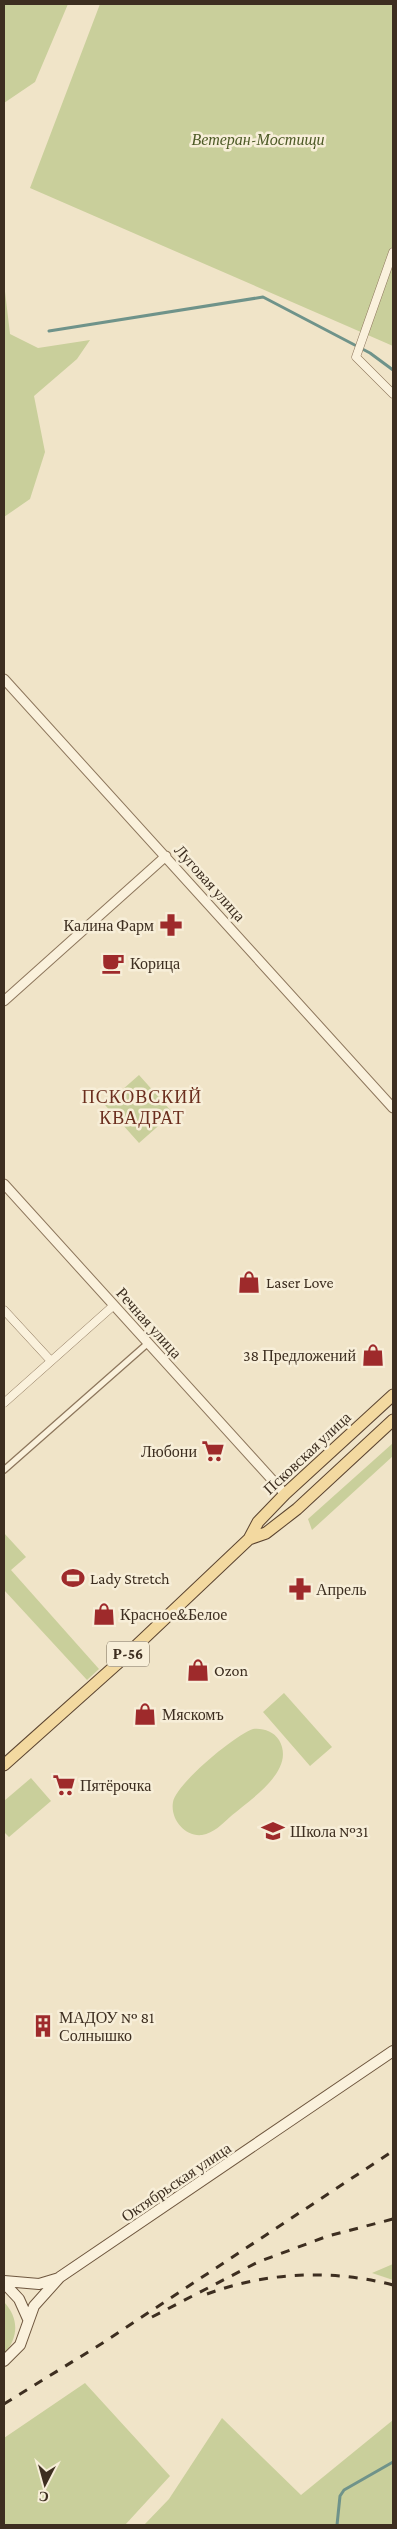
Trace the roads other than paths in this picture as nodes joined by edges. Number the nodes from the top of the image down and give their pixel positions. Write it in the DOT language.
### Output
graph roads {
  1 [pos="393,252"];
  2 [pos="393,394"];
  3 [pos="4,678"];
  4 [pos="166,856"];
  5 [pos="4,1001"];
  6 [pos="393,1108"];
  7 [pos="4,1184"];
  8 [pos="113,1306"];
  9 [pos="4,1310"];
  10 [pos="147,1344"];
  11 [pos="51,1361"];
  12 [pos="393,1395"];
  13 [pos="4,1403"];
  14 [pos="393,1420"];
  15 [pos="353,1431"];
  16 [pos="365,1447"];
  17 [pos="4,1470"];
  18 [pos="285,1494"];
  19 [pos="250,1539"];
  20 [pos="4,1765"];
  21 [pos="393,2051"];
  22 [pos="60,2277"];
  23 [pos="4,2282"];
  24 [pos="28,2319"];
  25 [pos="4,2361"];
  1 -- 2 [label="street"];
  3 -- 4 [label="street, Луговая улица"];
  4 -- 5 [label="street"];
  4 -- 6 [label="street, Луговая улица"];
  7 -- 8 [label="street, Речная улица"];
  8 -- 10 [label="street, Речная улица"];
  8 -- 11 [label="street"];
  9 -- 11 [label="street"];
  10 -- 17 [label="street"];
  10 -- 18 [label="street, Речная улица"];
  11 -- 13 [label="street"];
  12 -- 15 [label="main road, Псковская улица"];
  14 -- 16 [label="main road, Псковская улица / Р-56"];
  15 -- 16 [label="main road"];
  15 -- 18 [label="main road, Псковская улица"];
  16 -- 19 [label="main road, Псковская улица / Р-56"];
  18 -- 19 [label="main road, Псковская улица"];
  19 -- 20 [label="main road, Псковская улица / Р-56"];
  21 -- 22 [label="main road, Октябрьская улица"];
  22 -- 23 [label="main road"];
  22 -- 24 [label="main road, Октябрьская улица"];
  23 -- 24 [label="main road"];
  24 -- 25 [label="main road, Октябрьская улица"];
}
